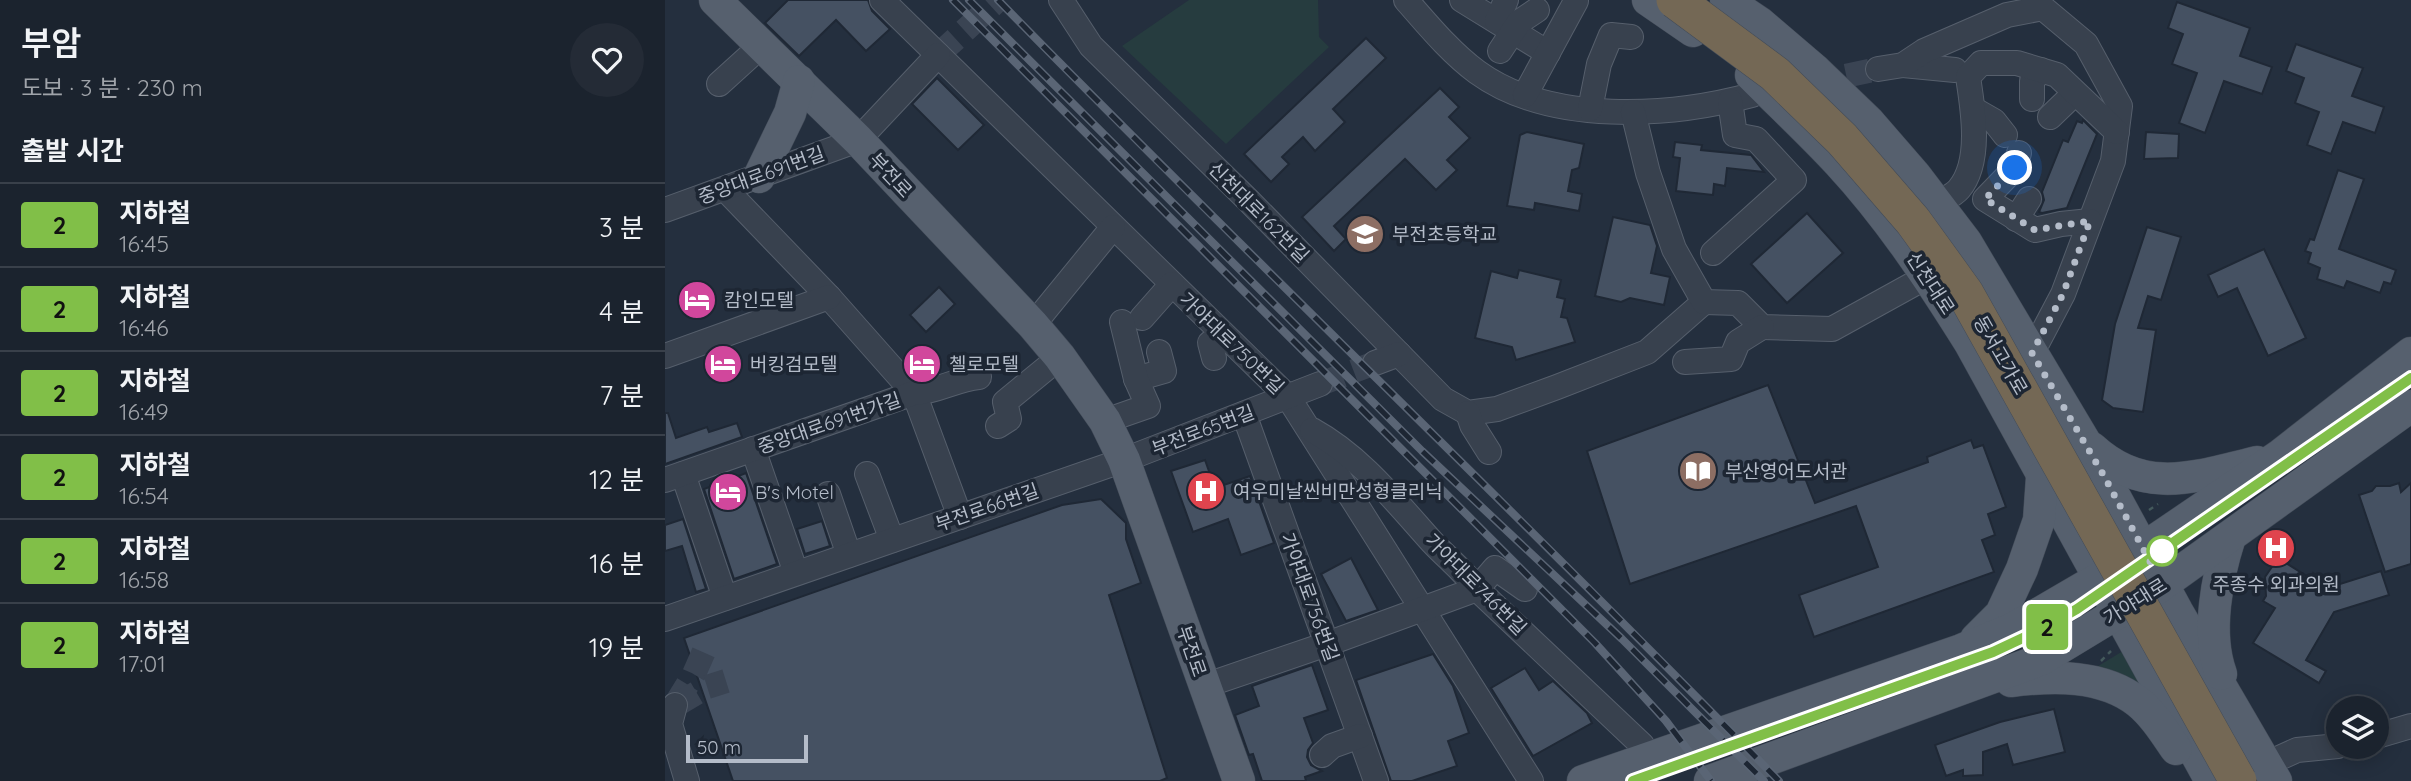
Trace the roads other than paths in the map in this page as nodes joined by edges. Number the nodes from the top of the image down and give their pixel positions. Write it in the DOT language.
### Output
graph roads {
  1 [pos="715,0"];
  2 [pos="882,0"];
  3 [pos="1061,0"];
  4 [pos="1406,0"];
  5 [pos="1462,0"];
  6 [pos="1648,0"];
  7 [pos="1675,0"];
  8 [pos="1711,0"];
  9 [pos="1726,0"];
  10 [pos="1537,10"];
  11 [pos="1576,10"];
  12 [pos="1506,17"];
  13 [pos="1984,24"];
  14 [pos="1631,37"];
  15 [pos="762,45"];
  16 [pos="1500,51"];
  17 [pos="1548,53"];
  18 [pos="938,55"];
  19 [pos="1981,63"];
  20 [pos="1903,65"];
  21 [pos="1878,69"];
  22 [pos="1955,70"];
  23 [pos="2041,70"];
  24 [pos="799,81"];
  25 [pos="719,85"];
  26 [pos="2075,93"];
  27 [pos="1525,95"];
  28 [pos="2032,99"];
  29 [pos="1590,109"];
  30 [pos="1973,109"];
  31 [pos="1633,112"];
  32 [pos="2050,117"];
  33 [pos="2117,132"];
  34 [pos="858,140"];
  35 [pos="759,177"];
  36 [pos="725,189"];
  37 [pos="1937,204"];
  38 [pos="665,210"];
  39 [pos="2090,221"];
  40 [pos="1114,228"];
  41 [pos="1713,253"];
  42 [pos="1928,276"];
  43 [pos="1172,284"];
  44 [pos="829,297"];
  45 [pos="1704,302"];
  46 [pos="1033,325"];
  47 [pos="1762,327"];
  48 [pos="1223,334"];
  49 [pos="1159,352"];
  50 [pos="2032,353"];
  51 [pos="2411,353"];
  52 [pos="1399,354"];
  53 [pos="665,356"];
  54 [pos="1060,357"];
  55 [pos="1214,358"];
  56 [pos="1685,362"];
  57 [pos="1375,363"];
  58 [pos="979,377"];
  59 [pos="1136,379"];
  60 [pos="1320,384"];
  61 [pos="914,393"];
  62 [pos="1288,397"];
  63 [pos="2411,406"];
  64 [pos="1468,412"];
  65 [pos="1244,414"];
  66 [pos="1105,421"];
  67 [pos="998,426"];
  68 [pos="1307,427"];
  69 [pos="2085,442"];
  70 [pos="748,451"];
  71 [pos="1489,452"];
  72 [pos="2279,456"];
  73 [pos="1124,460"];
  74 [pos="867,474"];
  75 [pos="674,477"];
  76 [pos="2042,477"];
  77 [pos="828,494"];
  78 [pos="960,517"];
  79 [pos="2230,537"];
  80 [pos="892,540"];
  81 [pos="2143,549"];
  82 [pos="849,555"];
  83 [pos="796,573"];
  84 [pos="2098,579"];
  85 [pos="2163,585"];
  86 [pos="1477,589"];
  87 [pos="1525,589"];
  88 [pos="725,598"];
  89 [pos="1423,610"];
  90 [pos="2116,613"];
  91 [pos="665,619"];
  92 [pos="1327,645"];
  93 [pos="1961,650"];
  94 [pos="1204,686"];
  95 [pos="1965,687"];
  96 [pos="675,705"];
  97 [pos="2239,721"];
  98 [pos="2410,728"];
  99 [pos="2389,733"];
  100 [pos="1360,736"];
  101 [pos="1642,745"];
  102 [pos="2326,747"];
  103 [pos="1322,755"];
  104 [pos="2260,777"];
  105 [pos="687,781"];
  106 [pos="1239,781"];
  107 [pos="1376,781"];
  108 [pos="1531,781"];
  109 [pos="1555,781"];
  110 [pos="1583,781"];
  111 [pos="1710,781"];
  112 [pos="1750,781"];
  113 [pos="2197,781"];
  114 [pos="2211,781"];
  1 -- 15 [label="main road, 부전로"];
  2 -- 18 [label="street, 가야대로750번길"];
  3 -- 52 [label="street, 신천대로162번길"];
  4 -- 27 [label="street"];
  5 -- 12 [label="street"];
  6 -- 42 [label="main road, 신천대로"];
  7 -- 104 [label="highway, 동서고가로, bridge"];
  8 -- 104 [label="highway, 동서고가로"];
  9 -- 37 [label="main road"];
  10 -- 12 [label="street"];
  11 -- 17 [label="street"];
  12 -- 16 [label="street"];
  12 -- 17 [label="street"];
  13 -- 19 [label="street"];
  13 -- 20 [label="street"];
  13 -- 33 [label="street"];
  14 -- 29 [label="street"];
  15 -- 24 [label="main road, 부전로"];
  15 -- 25 [label="street"];
  17 -- 27 [label="street"];
  18 -- 34 [label="street"];
  18 -- 40 [label="street, 가야대로750번길"];
  19 -- 23 [label="street"];
  19 -- 30 [label="street"];
  20 -- 21 [label="street"];
  20 -- 22 [label="street"];
  23 -- 26 [label="street"];
  23 -- 28 [label="street"];
  24 -- 34 [label="main road, 부전로"];
  24 -- 35 [label="main road"];
  26 -- 32 [label="street"];
  26 -- 33 [label="street"];
  27 -- 29 [label="street"];
  29 -- 31 [label="street"];
  30 -- 37 [label="street"];
  30 -- 39 [label="street"];
  31 -- 41 [label="street"];
  31 -- 45 [label="street"];
  33 -- 39 [label="street"];
  34 -- 35 [label="street, 중앙대로691번길"];
  34 -- 46 [label="main road, 부전로"];
  35 -- 36 [label="street, 중앙대로691번길"];
  36 -- 38 [label="street, 중앙대로691번길"];
  36 -- 44 [label="street, 중앙대로691번가길"];
  37 -- 50 [label="main road"];
  39 -- 50 [label="street"];
  40 -- 43 [label="street, 가야대로750번길"];
  40 -- 46 [label="street"];
  42 -- 47 [label="street"];
  42 -- 76 [label="main road, 신천대로"];
  43 -- 48 [label="street, 가야대로750번길"];
  43 -- 59 [label="street"];
  44 -- 53 [label="street"];
  44 -- 61 [label="street, 중앙대로691번가길"];
  45 -- 47 [label="street"];
  45 -- 64 [label="street"];
  46 -- 54 [label="main road, 부전로"];
  47 -- 56 [label="street"];
  48 -- 55 [label="street"];
  48 -- 62 [label="street, 가야대로750번길"];
  49 -- 59 [label="street"];
  50 -- 69 [label="main road"];
  51 -- 72 [label="main road, 가야대로"];
  52 -- 57 [label="street"];
  52 -- 64 [label="street, 신천대로162번길"];
  54 -- 66 [label="main road, 부전로"];
  54 -- 67 [label="street"];
  58 -- 61 [label="street, 중앙대로691번가길"];
  59 -- 66 [label="street"];
  60 -- 62 [label="street, 부전로65번길"];
  61 -- 70 [label="street, 중앙대로691번가길"];
  61 -- 78 [label="street, 중앙대로691번가길"];
  62 -- 65 [label="street, 부전로65번길"];
  62 -- 68 [label="street, 가야대로750번길"];
  63 -- 79 [label="main road, 가야대로"];
  64 -- 71 [label="street"];
  65 -- 73 [label="street, 부전로65번길"];
  65 -- 92 [label="street, 가야대로756번길"];
  66 -- 73 [label="main road, 부전로"];
  68 -- 86 [label="street, 가야대로746번길"];
  68 -- 89 [label="street, 가야대로750번길"];
  69 -- 72 [label="main road"];
  69 -- 81 [label="main road"];
  70 -- 75 [label="street, 중앙대로691번가길"];
  70 -- 83 [label="street"];
  72 -- 81 [label="main road, 가야대로"];
  73 -- 78 [label="street, 부전로66번길"];
  73 -- 94 [label="main road, 부전로"];
  74 -- 80 [label="street"];
  75 -- 88 [label="street"];
  76 -- 84 [label="main road, 신천대로"];
  76 -- 93 [label="main road"];
  77 -- 82 [label="street"];
  78 -- 80 [label="street, 부전로66번길"];
  79 -- 85 [label="main road, 가야대로"];
  79 -- 97 [label="main road"];
  80 -- 82 [label="street, 부전로66번길"];
  81 -- 84 [label="main road, 가야대로"];
  81 -- 85 [label="main road"];
  82 -- 83 [label="street, 부전로66번길"];
  83 -- 88 [label="street, 부전로66번길"];
  84 -- 90 [label="main road, 신천대로"];
  84 -- 93 [label="main road, 가야대로"];
  85 -- 90 [label="main road, 가야대로"];
  85 -- 97 [label="main road"];
  86 -- 87 [label="street, 부전로"];
  86 -- 89 [label="street, 부전로"];
  86 -- 101 [label="street, 가야대로746번길"];
  88 -- 91 [label="street, 부전로66번길"];
  89 -- 92 [label="street, 부전로"];
  89 -- 108 [label="street, 가야대로750번길"];
  90 -- 95 [label="main road, 가야대로"];
  90 -- 114 [label="main road, 신천대로"];
  92 -- 94 [label="street, 부전로"];
  92 -- 100 [label="street, 가야대로756번길"];
  93 -- 101 [label="main road"];
  93 -- 110 [label="main road, 가야대로"];
  94 -- 106 [label="main road, 부전로"];
  95 -- 111 [label="main road, 가야대로"];
  95 -- 112 [label="main road"];
  95 -- 113 [label="main road"];
  96 -- 105 [label="street"];
  97 -- 104 [label="main road"];
  98 -- 99 [label="street"];
  100 -- 103 [label="street"];
  100 -- 107 [label="street, 가야대로756번길"];
  101 -- 109 [label="main road"];
  102 -- 104 [label="street"];
}
